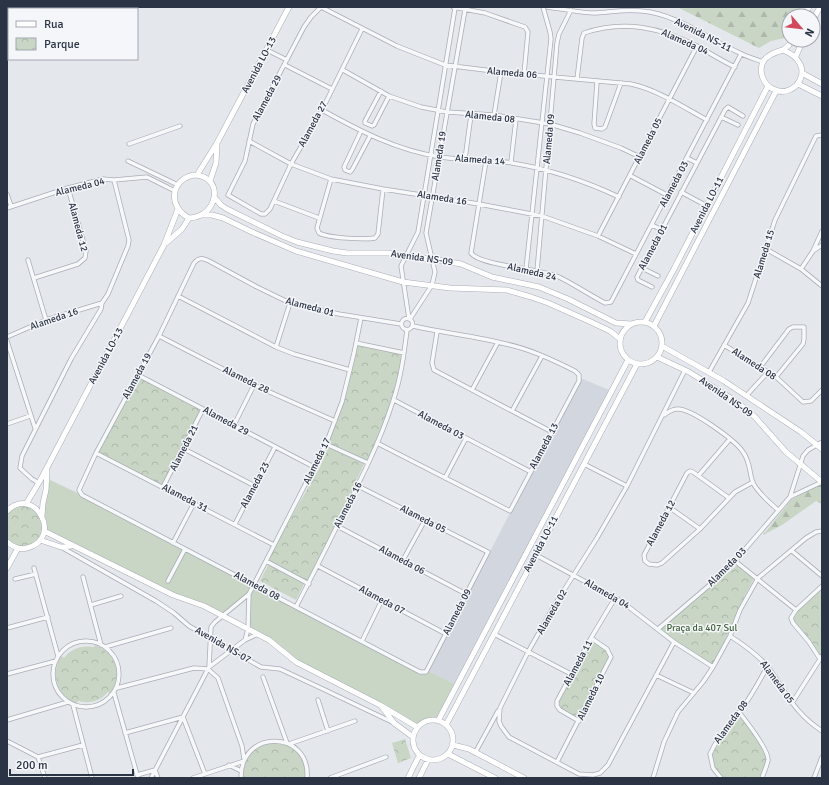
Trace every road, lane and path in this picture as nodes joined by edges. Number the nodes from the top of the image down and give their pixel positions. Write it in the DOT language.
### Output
graph roads {
  1 [pos="290,7"];
  2 [pos="321,7"];
  3 [pos="454,7"];
  4 [pos="543,7"];
  5 [pos="547,7"];
  6 [pos="465,10"];
  7 [pos="571,10"];
  8 [pos="362,29"];
  9 [pos="697,46"];
  10 [pos="785,48"];
  11 [pos="799,48"];
  12 [pos="267,50"];
  13 [pos="783,50"];
  14 [pos="741,54"];
  15 [pos="796,56"];
  16 [pos="286,60"];
  17 [pos="762,62"];
  18 [pos="285,65"];
  19 [pos="445,65"];
  20 [pos="454,67"];
  21 [pos="735,67"];
  22 [pos="342,70"];
  23 [pos="501,72"];
  24 [pos="802,73"];
  25 [pos="524,74"];
  26 [pos="546,76"];
  27 [pos="554,77"];
  28 [pos="577,79"];
  29 [pos="597,82"];
  30 [pos="621,83"];
  31 [pos="798,84"];
  32 [pos="822,84"];
  33 [pos="768,86"];
  34 [pos="332,89"];
  35 [pos="381,91"];
  36 [pos="776,91"];
  37 [pos="389,96"];
  38 [pos="822,96"];
  39 [pos="669,100"];
  40 [pos="322,110"];
  41 [pos="437,111"];
  42 [pos="447,112"];
  43 [pos="471,115"];
  44 [pos="494,115"];
  45 [pos="743,116"];
  46 [pos="721,117"];
  47 [pos="516,119"];
  48 [pos="707,120"];
  49 [pos="542,123"];
  50 [pos="550,124"];
  51 [pos="738,125"];
  52 [pos="180,126"];
  53 [pos="361,131"];
  54 [pos="822,135"];
  55 [pos="370,136"];
  56 [pos="249,141"];
  57 [pos="218,143"];
  58 [pos="128,144"];
  59 [pos="431,155"];
  60 [pos="439,157"];
  61 [pos="640,157"];
  62 [pos="687,158"];
  63 [pos="465,159"];
  64 [pos="128,161"];
  65 [pos="486,162"];
  66 [pos="511,162"];
  67 [pos="697,163"];
  68 [pos="291,164"];
  69 [pos="537,168"];
  70 [pos="546,169"];
  71 [pos="150,171"];
  72 [pos="197,175"];
  73 [pos="631,176"];
  74 [pos="147,177"];
  75 [pos="114,180"];
  76 [pos="331,180"];
  77 [pos="210,181"];
  78 [pos="178,185"];
  79 [pos="68,188"];
  80 [pos="384,189"];
  81 [pos="175,191"];
  82 [pos="682,192"];
  83 [pos="7,194"];
  84 [pos="425,195"];
  85 [pos="433,196"];
  86 [pos="667,196"];
  87 [pos="619,197"];
  88 [pos="215,198"];
  89 [pos="274,201"];
  90 [pos="479,204"];
  91 [pos="707,206"];
  92 [pos="9,207"];
  93 [pos="178,209"];
  94 [pos="261,214"];
  95 [pos="532,214"];
  96 [pos="203,215"];
  97 [pos="542,216"];
  98 [pos="190,218"];
  99 [pos="319,218"];
  100 [pos="652,225"];
  101 [pos="662,230"];
  102 [pos="822,231"];
  103 [pos="598,236"];
  104 [pos="164,245"];
  105 [pos="822,245"];
  106 [pos="766,249"];
  107 [pos="813,251"];
  108 [pos="636,254"];
  109 [pos="406,257"];
  110 [pos="204,259"];
  111 [pos="432,259"];
  112 [pos="28,260"];
  113 [pos="642,268"];
  114 [pos="526,269"];
  115 [pos="801,269"];
  116 [pos="537,271"];
  117 [pos="658,276"];
  118 [pos="34,278"];
  119 [pos="403,282"];
  120 [pos="432,286"];
  121 [pos="822,286"];
  122 [pos="652,287"];
  123 [pos="178,296"];
  124 [pos="613,301"];
  125 [pos="102,303"];
  126 [pos="290,303"];
  127 [pos="360,318"];
  128 [pos="409,319"];
  129 [pos="46,320"];
  130 [pos="645,322"];
  131 [pos="402,324"];
  132 [pos="631,324"];
  133 [pos="412,326"];
  134 [pos="654,326"];
  135 [pos="407,330"];
  136 [pos="437,332"];
  137 [pos="159,336"];
  138 [pos="7,337"];
  139 [pos="620,339"];
  140 [pos="7,341"];
  141 [pos="498,342"];
  142 [pos="356,343"];
  143 [pos="724,345"];
  144 [pos="276,346"];
  145 [pos="662,346"];
  146 [pos="404,352"];
  147 [pos="542,356"];
  148 [pos="657,357"];
  149 [pos="628,360"];
  150 [pos="637,364"];
  151 [pos="760,366"];
  152 [pos="350,370"];
  153 [pos="685,370"];
  154 [pos="709,372"];
  155 [pos="768,372"];
  156 [pos="138,375"];
  157 [pos="776,377"];
  158 [pos="254,385"];
  159 [pos="472,390"];
  160 [pos="822,390"];
  161 [pos="746,396"];
  162 [pos="394,400"];
  163 [pos="203,409"];
  164 [pos="512,411"];
  165 [pos="30,416"];
  166 [pos="663,416"];
  167 [pos="335,421"];
  168 [pos="7,424"];
  169 [pos="234,425"];
  170 [pos="35,428"];
  171 [pos="552,432"];
  172 [pos="466,438"];
  173 [pos="730,439"];
  174 [pos="822,442"];
  175 [pos="377,443"];
  176 [pos="326,444"];
  177 [pos="816,444"];
  178 [pos="275,447"];
  179 [pos="184,449"];
  180 [pos="822,449"];
  181 [pos="96,452"];
  182 [pos="368,463"];
  183 [pos="584,464"];
  184 [pos="799,464"];
  185 [pos="47,467"];
  186 [pos="314,467"];
  187 [pos="531,472"];
  188 [pos="699,475"];
  189 [pos="445,478"];
  190 [pos="39,482"];
  191 [pos="753,482"];
  192 [pos="822,482"];
  193 [pos="255,486"];
  194 [pos="358,486"];
  195 [pos="627,486"];
  196 [pos="163,487"];
  197 [pos="86,497"];
  198 [pos="790,497"];
  199 [pos="729,498"];
  200 [pos="194,503"];
  201 [pos="26,504"];
  202 [pos="669,507"];
  203 [pos="8,509"];
  204 [pos="778,510"];
  205 [pos="42,516"];
  206 [pos="424,520"];
  207 [pos="235,524"];
  208 [pos="337,526"];
  209 [pos="700,529"];
  210 [pos="44,531"];
  211 [pos="822,531"];
  212 [pos="40,540"];
  213 [pos="7,542"];
  214 [pos="173,543"];
  215 [pos="274,545"];
  216 [pos="72,546"];
  217 [pos="18,548"];
  218 [pos="60,548"];
  219 [pos="185,549"];
  220 [pos="792,551"];
  221 [pos="488,552"];
  222 [pos="536,555"];
  223 [pos="403,560"];
  224 [pos="735,561"];
  225 [pos="266,562"];
  226 [pos="318,566"];
  227 [pos="7,568"];
  228 [pos="34,568"];
  229 [pos="36,574"];
  230 [pos="574,576"];
  231 [pos="822,576"];
  232 [pos="83,577"];
  233 [pos="758,578"];
  234 [pos="15,579"];
  235 [pos="168,581"];
  236 [pos="309,584"];
  237 [pos="254,585"];
  238 [pos="822,586"];
  239 [pos="249,594"];
  240 [pos="466,594"];
  241 [pos="121,596"];
  242 [pos="615,598"];
  243 [pos="382,600"];
  244 [pos="91,605"];
  245 [pos="296,608"];
  246 [pos="796,610"];
  247 [pos="222,616"];
  248 [pos="48,617"];
  249 [pos="7,628"];
  250 [pos="171,628"];
  251 [pos="248,629"];
  252 [pos="658,629"];
  253 [pos="98,634"];
  254 [pos="258,634"];
  255 [pos="446,634"];
  256 [pos="494,634"];
  257 [pos="730,636"];
  258 [pos="210,638"];
  259 [pos="591,638"];
  260 [pos="245,640"];
  261 [pos="362,641"];
  262 [pos="94,642"];
  263 [pos="674,642"];
  264 [pos="116,644"];
  265 [pos="56,646"];
  266 [pos="103,646"];
  267 [pos="64,650"];
  268 [pos="232,650"];
  269 [pos="110,651"];
  270 [pos="528,652"];
  271 [pos="58,656"];
  272 [pos="821,658"];
  273 [pos="56,661"];
  274 [pos="45,664"];
  275 [pos="54,667"];
  276 [pos="713,667"];
  277 [pos="767,667"];
  278 [pos="208,668"];
  279 [pos="428,671"];
  280 [pos="7,674"];
  281 [pos="571,674"];
  282 [pos="656,674"];
  283 [pos="263,677"];
  284 [pos="119,681"];
  285 [pos="126,686"];
  286 [pos="116,688"];
  287 [pos="114,693"];
  288 [pos="694,693"];
  289 [pos="63,698"];
  290 [pos="108,699"];
  291 [pos="318,700"];
  292 [pos="68,702"];
  293 [pos="117,702"];
  294 [pos="792,703"];
  295 [pos="59,705"];
  296 [pos="73,705"];
  297 [pos="380,705"];
  298 [pos="81,708"];
  299 [pos="500,708"];
  300 [pos="739,712"];
  301 [pos="75,715"];
  302 [pos="183,717"];
  303 [pos="7,720"];
  304 [pos="355,721"];
  305 [pos="438,721"];
  306 [pos="579,721"];
  307 [pos="394,723"];
  308 [pos="446,725"];
  309 [pos="418,727"];
  310 [pos="281,729"];
  311 [pos="328,731"];
  312 [pos="822,731"];
  313 [pos="125,733"];
  314 [pos="413,737"];
  315 [pos="303,740"];
  316 [pos="7,741"];
  317 [pos="280,741"];
  318 [pos="83,744"];
  319 [pos="288,744"];
  320 [pos="453,745"];
  321 [pos="242,746"];
  322 [pos="296,749"];
  323 [pos="250,752"];
  324 [pos="475,753"];
  325 [pos="448,754"];
  326 [pos="419,756"];
  327 [pos="38,757"];
  328 [pos="386,757"];
  329 [pos="822,757"];
  330 [pos="244,760"];
  331 [pos="428,760"];
  332 [pos="558,762"];
  333 [pos="229,765"];
  334 [pos="155,770"];
  335 [pos="241,771"];
  336 [pos="343,773"];
  337 [pos="205,774"];
  338 [pos="138,776"];
  339 [pos="45,778"];
  340 [pos="92,778"];
  341 [pos="151,778"];
  342 [pos="158,778"];
  343 [pos="193,778"];
  344 [pos="241,778"];
  345 [pos="306,778"];
  346 [pos="330,778"];
  347 [pos="345,778"];
  348 [pos="408,778"];
  349 [pos="419,778"];
  350 [pos="495,778"];
  351 [pos="524,778"];
  352 [pos="653,778"];
  353 [pos="721,778"];
  354 [pos="762,778"];
  355 [pos="814,778"];
  1 -- 12 [label="street, Avenida LO-13"];
  2 -- 8 [label="street, Alameda 06"];
  2 -- 16 [label="street, Alameda 29"];
  3 -- 6 [label="street"];
  3 -- 19 [label="street, Alameda 19"];
  4 -- 26 [label="street, Alameda 09"];
  5 -- 7 [label="street, Avenida NS-11"];
  6 -- 20 [label="street, Alameda 19"];
  6 -- 25 [label="street"];
  7 -- 14 [label="street, Avenida NS-11"];
  7 -- 27 [label="street, Alameda 09"];
  8 -- 19 [label="street, Alameda 06"];
  8 -- 22 [label="street, Alameda 27"];
  9 -- 21 [label="street, Alameda 04"];
  9 -- 28 [label="street, Alameda 04"];
  9 -- 39 [label="street, Alameda 05"];
  10 -- 13 [label="street"];
  11 -- 15 [label="street"];
  12 -- 16 [label="street"];
  12 -- 57 [label="street, Avenida LO-13"];
  13 -- 15 [label="street"];
  13 -- 17 [label="street"];
  14 -- 17 [label="street, Avenida NS-11"];
  14 -- 21 [label="street, Alameda 03"];
  15 -- 24 [label="street"];
  16 -- 18 [label="street, Alameda 29"];
  17 -- 33 [label="street"];
  18 -- 34 [label="street"];
  18 -- 56 [label="street, Alameda 29"];
  19 -- 20 [label="street, Alameda 06"];
  19 -- 41 [label="street, Alameda 19"];
  20 -- 23 [label="street, Alameda 06"];
  20 -- 42 [label="street, Alameda 19"];
  21 -- 48 [label="street, Alameda 03"];
  22 -- 34 [label="street, Alameda 27"];
  22 -- 35 [label="street, Alameda 08"];
  23 -- 25 [label="street, Alameda 06"];
  23 -- 44 [label="street"];
  24 -- 31 [label="street"];
  24 -- 32 [label="street"];
  25 -- 26 [label="street, Alameda 06"];
  26 -- 27 [label="street, Alameda 06"];
  26 -- 49 [label="street, Alameda 09"];
  27 -- 28 [label="street, Alameda 06"];
  27 -- 50 [label="street, Alameda 09"];
  28 -- 29 [label="street, Alameda 06"];
  29 -- 30 [label="street, Alameda 06"];
  29 -- 30 [label="street"];
  30 -- 39 [label="street, Alameda 06"];
  31 -- 36 [label="street"];
  31 -- 38 [label="street"];
  33 -- 36 [label="street"];
  33 -- 91 [label="street, Avenida LO-11"];
  34 -- 40 [label="street, Alameda 27"];
  35 -- 37 [label="street, Alameda 08"];
  35 -- 37 [label="street"];
  36 -- 134 [label="street, Avenida LO-11"];
  37 -- 41 [label="street, Alameda 08"];
  39 -- 48 [label="street, Alameda 06"];
  39 -- 61 [label="street, Alameda 05"];
  40 -- 53 [label="street, Alameda 14"];
  40 -- 68 [label="street, Alameda 27"];
  41 -- 42 [label="street, Alameda 08"];
  41 -- 59 [label="street, Alameda 19"];
  42 -- 43 [label="street, Alameda 08"];
  42 -- 60 [label="street, Alameda 19"];
  43 -- 44 [label="street, Alameda 08"];
  43 -- 63 [label="street"];
  44 -- 47 [label="street, Alameda 08"];
  45 -- 46 [label="street, Alameda 01"];
  46 -- 51 [label="street"];
  46 -- 67 [label="street, Alameda 01"];
  47 -- 49 [label="street, Alameda 08"];
  47 -- 66 [label="street"];
  48 -- 62 [label="street, Alameda 03"];
  49 -- 50 [label="street, Alameda 08"];
  49 -- 69 [label="street, Alameda 09"];
  50 -- 61 [label="street, Alameda 08"];
  50 -- 70 [label="street, Alameda 09"];
  52 -- 58 [label="street"];
  53 -- 55 [label="street, Alameda 14"];
  53 -- 55 [label="street"];
  54 -- 106 [label="street, Alameda 15"];
  55 -- 59 [label="street, Alameda 14"];
  56 -- 68 [label="street, Alameda 16"];
  56 -- 94 [label="street, Alameda 29"];
  57 -- 72 [label="street, Avenida LO-13"];
  57 -- 77 [label="street, Avenida LO-13"];
  59 -- 60 [label="street, Alameda 14"];
  59 -- 84 [label="street, Alameda 19"];
  60 -- 63 [label="street, Alameda 14"];
  60 -- 85 [label="street, Alameda 19"];
  61 -- 73 [label="street, Alameda 05"];
  62 -- 67 [label="street"];
  62 -- 86 [label="street, Alameda 03"];
  63 -- 65 [label="street, Alameda 14"];
  64 -- 71 [label="street"];
  65 -- 66 [label="street, Alameda 14"];
  65 -- 90 [label="street"];
  66 -- 69 [label="street, Alameda 14"];
  67 -- 82 [label="street, Alameda 01"];
  68 -- 76 [label="street, Alameda 16"];
  68 -- 89 [label="street, Alameda 27"];
  69 -- 70 [label="street, Alameda 14"];
  69 -- 95 [label="street, Alameda 09"];
  70 -- 87 [label="street, Alameda 14"];
  70 -- 97 [label="street, Alameda 09"];
  71 -- 74 [label="street"];
  71 -- 78 [label="street"];
  72 -- 77 [label="street"];
  72 -- 78 [label="street"];
  73 -- 86 [label="street"];
  73 -- 87 [label="street, Alameda 05"];
  74 -- 75 [label="street, Alameda 04"];
  74 -- 81 [label="street"];
  75 -- 79 [label="street, Alameda 04"];
  75 -- 125 [label="street"];
  76 -- 80 [label="street, Alameda 16"];
  76 -- 99 [label="street"];
  77 -- 88 [label="street"];
  78 -- 81 [label="street"];
  79 -- 92 [label="street, Alameda 04"];
  79 -- 118 [label="street, Alameda 12"];
  80 -- 84 [label="street, Alameda 16"];
  80 -- 99 [label="street"];
  81 -- 93 [label="street"];
  82 -- 91 [label="street"];
  82 -- 101 [label="street, Alameda 01"];
  83 -- 92 [label="street"];
  84 -- 85 [label="street, Alameda 16"];
  84 -- 109 [label="street, Alameda 19"];
  85 -- 90 [label="street, Alameda 16"];
  85 -- 111 [label="street, Alameda 19"];
  86 -- 100 [label="street, Alameda 03"];
  87 -- 103 [label="street, Alameda 05"];
  88 -- 96 [label="street"];
  88 -- 109 [label="street, Avenida NS-09"];
  89 -- 94 [label="street, Alameda 27"];
  89 -- 99 [label="street"];
  90 -- 95 [label="street, Alameda 16"];
  90 -- 114 [label="street, Alameda 24"];
  91 -- 130 [label="street, Avenida LO-11"];
  93 -- 98 [label="street"];
  93 -- 104 [label="street, Avenida LO-13"];
  95 -- 97 [label="street, Alameda 16"];
  95 -- 114 [label="street, Alameda 09"];
  96 -- 98 [label="street"];
  96 -- 119 [label="street"];
  97 -- 103 [label="street, Alameda 16"];
  97 -- 116 [label="street, Alameda 09"];
  98 -- 104 [label="street, Avenida LO-13"];
  100 -- 101 [label="street"];
  100 -- 108 [label="street, Alameda 03"];
  101 -- 113 [label="street, Alameda 01"];
  102 -- 107 [label="street"];
  103 -- 108 [label="street, Alameda 16"];
  104 -- 185 [label="street, Avenida LO-13"];
  105 -- 107 [label="street"];
  106 -- 115 [label="street"];
  106 -- 143 [label="street, Alameda 15"];
  107 -- 115 [label="street"];
  108 -- 124 [label="street, Alameda 03"];
  109 -- 111 [label="street, Avenida NS-09"];
  109 -- 119 [label="street, Alameda 19"];
  110 -- 123 [label="street, Alameda 19"];
  110 -- 126 [label="street, Alameda 01"];
  111 -- 120 [label="street, Alameda 19"];
  111 -- 132 [label="street, Avenida NS-09"];
  112 -- 118 [label="street"];
  113 -- 117 [label="street"];
  113 -- 122 [label="street, Alameda 01"];
  114 -- 116 [label="street, Alameda 24"];
  115 -- 121 [label="street"];
  116 -- 124 [label="street, Alameda 24"];
  118 -- 129 [label="street"];
  119 -- 120 [label="street"];
  119 -- 128 [label="street, Alameda 19"];
  120 -- 128 [label="street, Alameda 19"];
  120 -- 139 [label="street"];
  123 -- 137 [label="street, Alameda 19"];
  123 -- 144 [label="street"];
  125 -- 129 [label="street, Alameda 16"];
  125 -- 170 [label="street"];
  126 -- 127 [label="street, Alameda 01"];
  126 -- 144 [label="street"];
  127 -- 131 [label="street, Alameda 01"];
  127 -- 142 [label="street, Alameda 17"];
  128 -- 131 [label="street"];
  128 -- 133 [label="street"];
  129 -- 138 [label="street, Alameda 16"];
  130 -- 132 [label="street"];
  130 -- 134 [label="street"];
  131 -- 135 [label="street"];
  132 -- 139 [label="street"];
  133 -- 135 [label="street"];
  133 -- 136 [label="street"];
  134 -- 145 [label="street"];
  135 -- 146 [label="street, Alameda 16"];
  136 -- 141 [label="street"];
  136 -- 159 [label="street"];
  137 -- 156 [label="street, Alameda 19"];
  137 -- 158 [label="street, Alameda 28"];
  139 -- 149 [label="street"];
  140 -- 165 [label="street"];
  141 -- 147 [label="street"];
  141 -- 159 [label="street"];
  142 -- 146 [label="street"];
  142 -- 152 [label="street, Alameda 17"];
  143 -- 151 [label="street, Alameda 08"];
  143 -- 154 [label="street, Alameda 15"];
  144 -- 152 [label="street"];
  145 -- 148 [label="street"];
  145 -- 154 [label="street, Avenida NS-09"];
  146 -- 162 [label="street, Alameda 16"];
  147 -- 164 [label="street"];
  147 -- 171 [label="street, Alameda 13"];
  148 -- 150 [label="street"];
  148 -- 153 [label="street, Avenida NS-09"];
  149 -- 150 [label="street"];
  149 -- 305 [label="street, Avenida LO-11"];
  150 -- 183 [label="street, Avenida LO-11"];
  151 -- 155 [label="street, Alameda 08"];
  151 -- 157 [label="street"];
  152 -- 167 [label="street, Alameda 17"];
  153 -- 166 [label="street, Alameda 02"];
  153 -- 184 [label="street, Avenida NS-09"];
  154 -- 161 [label="street, Avenida NS-09"];
  155 -- 157 [label="street, Alameda 08"];
  155 -- 161 [label="street"];
  156 -- 163 [label="street, Alameda 29"];
  156 -- 181 [label="street, Alameda 19"];
  157 -- 160 [label="street, Alameda 08"];
  158 -- 167 [label="street, Alameda 28"];
  158 -- 169 [label="street"];
  159 -- 164 [label="street"];
  161 -- 177 [label="street, Avenida NS-09"];
  162 -- 172 [label="street, Alameda 03"];
  162 -- 175 [label="street, Alameda 16"];
  163 -- 169 [label="street, Alameda 29"];
  163 -- 179 [label="street, Alameda 21"];
  164 -- 171 [label="street"];
  165 -- 168 [label="street"];
  165 -- 170 [label="street"];
  166 -- 173 [label="street"];
  166 -- 195 [label="street, Alameda 02"];
  167 -- 176 [label="street, Alameda 17"];
  169 -- 178 [label="street, Alameda 29"];
  170 -- 190 [label="street"];
  171 -- 187 [label="street, Alameda 13"];
  172 -- 187 [label="street, Alameda 03"];
  172 -- 189 [label="street"];
  173 -- 188 [label="street"];
  173 -- 191 [label="street"];
  174 -- 177 [label="street"];
  175 -- 182 [label="street, Alameda 16"];
  175 -- 189 [label="street"];
  176 -- 182 [label="street"];
  176 -- 186 [label="street, Alameda 17"];
  177 -- 180 [label="street, Avenida NS-09"];
  177 -- 184 [label="street"];
  178 -- 186 [label="street, Alameda 29"];
  178 -- 193 [label="street, Alameda 23"];
  179 -- 193 [label="street"];
  179 -- 196 [label="street, Alameda 21"];
  181 -- 196 [label="street, Alameda 31"];
  181 -- 197 [label="street, Alameda 19"];
  182 -- 194 [label="street, Alameda 16"];
  183 -- 195 [label="street"];
  183 -- 222 [label="street, Avenida LO-11"];
  184 -- 192 [label="street, Avenida NS-09"];
  184 -- 198 [label="street"];
  185 -- 190 [label="street, Avenida LO-13"];
  185 -- 205 [label="street, Avenida LO-13"];
  186 -- 215 [label="street, Alameda 17"];
  187 -- 189 [label="street, Alameda 13"];
  188 -- 199 [label="street"];
  188 -- 202 [label="street, Alameda 12"];
  190 -- 201 [label="street, Avenida LO-13"];
  191 -- 199 [label="street, Alameda 12"];
  191 -- 204 [label="street"];
  192 -- 198 [label="street"];
  193 -- 207 [label="street, Alameda 23"];
  194 -- 206 [label="street, Alameda 05"];
  194 -- 208 [label="street, Alameda 16"];
  195 -- 230 [label="street, Alameda 02"];
  196 -- 200 [label="street, Alameda 31"];
  197 -- 214 [label="street, Alameda 08"];
  198 -- 204 [label="street, Alameda 03"];
  199 -- 209 [label="street, Alameda 12"];
  200 -- 207 [label="street, Alameda 31"];
  200 -- 214 [label="street"];
  201 -- 203 [label="street"];
  201 -- 205 [label="street"];
  202 -- 209 [label="street"];
  202 -- 209 [label="street, Alameda 12"];
  204 -- 224 [label="street, Alameda 03"];
  205 -- 210 [label="street, Avenida LO-13"];
  206 -- 221 [label="street, Alameda 05"];
  206 -- 223 [label="street"];
  207 -- 215 [label="street, Alameda 31"];
  208 -- 223 [label="street, Alameda 06"];
  208 -- 226 [label="street, Alameda 16"];
  210 -- 212 [label="street"];
  210 -- 216 [label="street, Avenida NS-07"];
  211 -- 220 [label="street"];
  212 -- 217 [label="street"];
  212 -- 218 [label="street, Avenida NS-07"];
  213 -- 217 [label="street"];
  214 -- 219 [label="street, Alameda 08"];
  215 -- 225 [label="street, Alameda 17"];
  216 -- 218 [label="street"];
  216 -- 247 [label="street, Avenida NS-07"];
  217 -- 227 [label="street"];
  218 -- 258 [label="street, Avenida NS-07"];
  219 -- 235 [label="street"];
  219 -- 237 [label="street, Alameda 08"];
  220 -- 231 [label="street"];
  220 -- 233 [label="street"];
  221 -- 240 [label="street, Alameda 09"];
  222 -- 230 [label="street, Alameda 04"];
  222 -- 256 [label="street, Avenida LO-11"];
  223 -- 240 [label="street, Alameda 06"];
  224 -- 233 [label="street"];
  224 -- 252 [label="street, Alameda 03"];
  225 -- 236 [label="street"];
  225 -- 237 [label="street, Alameda 17"];
  226 -- 236 [label="street, Alameda 16"];
  226 -- 243 [label="street, Alameda 07"];
  228 -- 229 [label="street"];
  229 -- 234 [label="street"];
  229 -- 248 [label="street"];
  230 -- 242 [label="street, Alameda 04"];
  230 -- 270 [label="street, Alameda 02"];
  232 -- 244 [label="street"];
  233 -- 246 [label="street"];
  233 -- 257 [label="street"];
  236 -- 245 [label="street, Alameda 16"];
  237 -- 239 [label="street, Alameda 17"];
  237 -- 245 [label="street, Alameda 08"];
  238 -- 246 [label="street"];
  239 -- 247 [label="street"];
  239 -- 251 [label="street"];
  240 -- 255 [label="street, Alameda 09"];
  241 -- 244 [label="street"];
  242 -- 252 [label="street, Alameda 04"];
  242 -- 259 [label="street, Alameda 11"];
  243 -- 255 [label="street, Alameda 07"];
  243 -- 261 [label="street"];
  244 -- 253 [label="street"];
  245 -- 261 [label="street, Alameda 08"];
  246 -- 272 [label="street"];
  247 -- 251 [label="street, Avenida NS-07"];
  247 -- 258 [label="street"];
  248 -- 249 [label="street"];
  248 -- 265 [label="street"];
  250 -- 264 [label="street"];
  251 -- 254 [label="street, Avenida NS-07"];
  251 -- 260 [label="street"];
  252 -- 263 [label="street, Alameda 04"];
  253 -- 262 [label="street"];
  253 -- 266 [label="street"];
  254 -- 260 [label="street"];
  254 -- 297 [label="street, Avenida NS-07"];
  255 -- 279 [label="street, Alameda 09"];
  256 -- 270 [label="street"];
  256 -- 308 [label="street, Avenida LO-11"];
  257 -- 276 [label="street"];
  257 -- 277 [label="street, Alameda 05"];
  258 -- 268 [label="street, Avenida NS-07"];
  258 -- 278 [label="street"];
  259 -- 281 [label="street, Alameda 11"];
  259 -- 306 [label="street, Alameda 10"];
  260 -- 268 [label="street"];
  261 -- 279 [label="street, Alameda 08"];
  262 -- 266 [label="street"];
  262 -- 267 [label="street"];
  263 -- 276 [label="street, Alameda 04"];
  263 -- 282 [label="street"];
  264 -- 266 [label="street"];
  264 -- 269 [label="street"];
  265 -- 267 [label="street"];
  265 -- 271 [label="street"];
  266 -- 269 [label="street"];
  267 -- 271 [label="street"];
  268 -- 278 [label="street"];
  268 -- 307 [label="street, Avenida NS-07"];
  269 -- 284 [label="street"];
  270 -- 281 [label="street"];
  270 -- 299 [label="street, Alameda 02"];
  271 -- 273 [label="street"];
  272 -- 294 [label="street"];
  273 -- 274 [label="street"];
  273 -- 275 [label="street"];
  274 -- 275 [label="street"];
  274 -- 280 [label="street"];
  275 -- 289 [label="street"];
  276 -- 288 [label="street"];
  277 -- 294 [label="street, Alameda 05"];
  277 -- 300 [label="street, Alameda 08"];
  278 -- 285 [label="street"];
  278 -- 302 [label="street"];
  278 -- 321 [label="street"];
  281 -- 306 [label="street, Alameda 11"];
  282 -- 288 [label="street"];
  282 -- 332 [label="street"];
  283 -- 310 [label="street"];
  284 -- 285 [label="street"];
  284 -- 286 [label="street"];
  285 -- 286 [label="street"];
  286 -- 287 [label="street"];
  287 -- 290 [label="street"];
  287 -- 293 [label="street"];
  288 -- 352 [label="street"];
  289 -- 292 [label="street"];
  289 -- 295 [label="street"];
  290 -- 293 [label="street"];
  290 -- 298 [label="street"];
  291 -- 311 [label="street"];
  292 -- 295 [label="street"];
  292 -- 296 [label="street"];
  293 -- 313 [label="street"];
  294 -- 312 [label="street, Alameda 05"];
  295 -- 303 [label="street"];
  296 -- 298 [label="street"];
  296 -- 301 [label="street"];
  297 -- 307 [label="street, Avenida NS-07"];
  297 -- 309 [label="street, Avenida NS-07"];
  298 -- 301 [label="street"];
  299 -- 324 [label="street, Alameda 02"];
  299 -- 332 [label="street"];
  300 -- 353 [label="street, Alameda 08"];
  300 -- 354 [label="street"];
  301 -- 318 [label="street"];
  302 -- 313 [label="street"];
  302 -- 334 [label="street"];
  302 -- 337 [label="street"];
  304 -- 311 [label="street"];
  305 -- 308 [label="street"];
  305 -- 309 [label="street"];
  306 -- 332 [label="street, Alameda 10"];
  307 -- 314 [label="street, Avenida NS-07"];
  308 -- 320 [label="street"];
  309 -- 314 [label="street"];
  310 -- 317 [label="street"];
  310 -- 319 [label="street"];
  311 -- 315 [label="street"];
  313 -- 338 [label="street"];
  314 -- 326 [label="street"];
  315 -- 319 [label="street"];
  315 -- 322 [label="street"];
  316 -- 327 [label="street"];
  317 -- 319 [label="street"];
  317 -- 323 [label="street"];
  318 -- 327 [label="street"];
  318 -- 340 [label="street"];
  319 -- 322 [label="street"];
  320 -- 324 [label="street"];
  320 -- 325 [label="street"];
  321 -- 323 [label="street"];
  321 -- 330 [label="street"];
  322 -- 345 [label="street"];
  323 -- 330 [label="street"];
  324 -- 351 [label="street"];
  325 -- 331 [label="street"];
  325 -- 350 [label="street"];
  326 -- 331 [label="street"];
  326 -- 348 [label="street"];
  327 -- 339 [label="street"];
  328 -- 336 [label="street"];
  329 -- 355 [label="street"];
  330 -- 333 [label="street"];
  330 -- 335 [label="street"];
  331 -- 349 [label="street"];
  333 -- 335 [label="street"];
  333 -- 337 [label="street"];
  334 -- 338 [label="street"];
  334 -- 341 [label="street"];
  334 -- 342 [label="street"];
  335 -- 344 [label="street"];
  336 -- 346 [label="street"];
  336 -- 347 [label="street"];
  337 -- 343 [label="street"];
}
